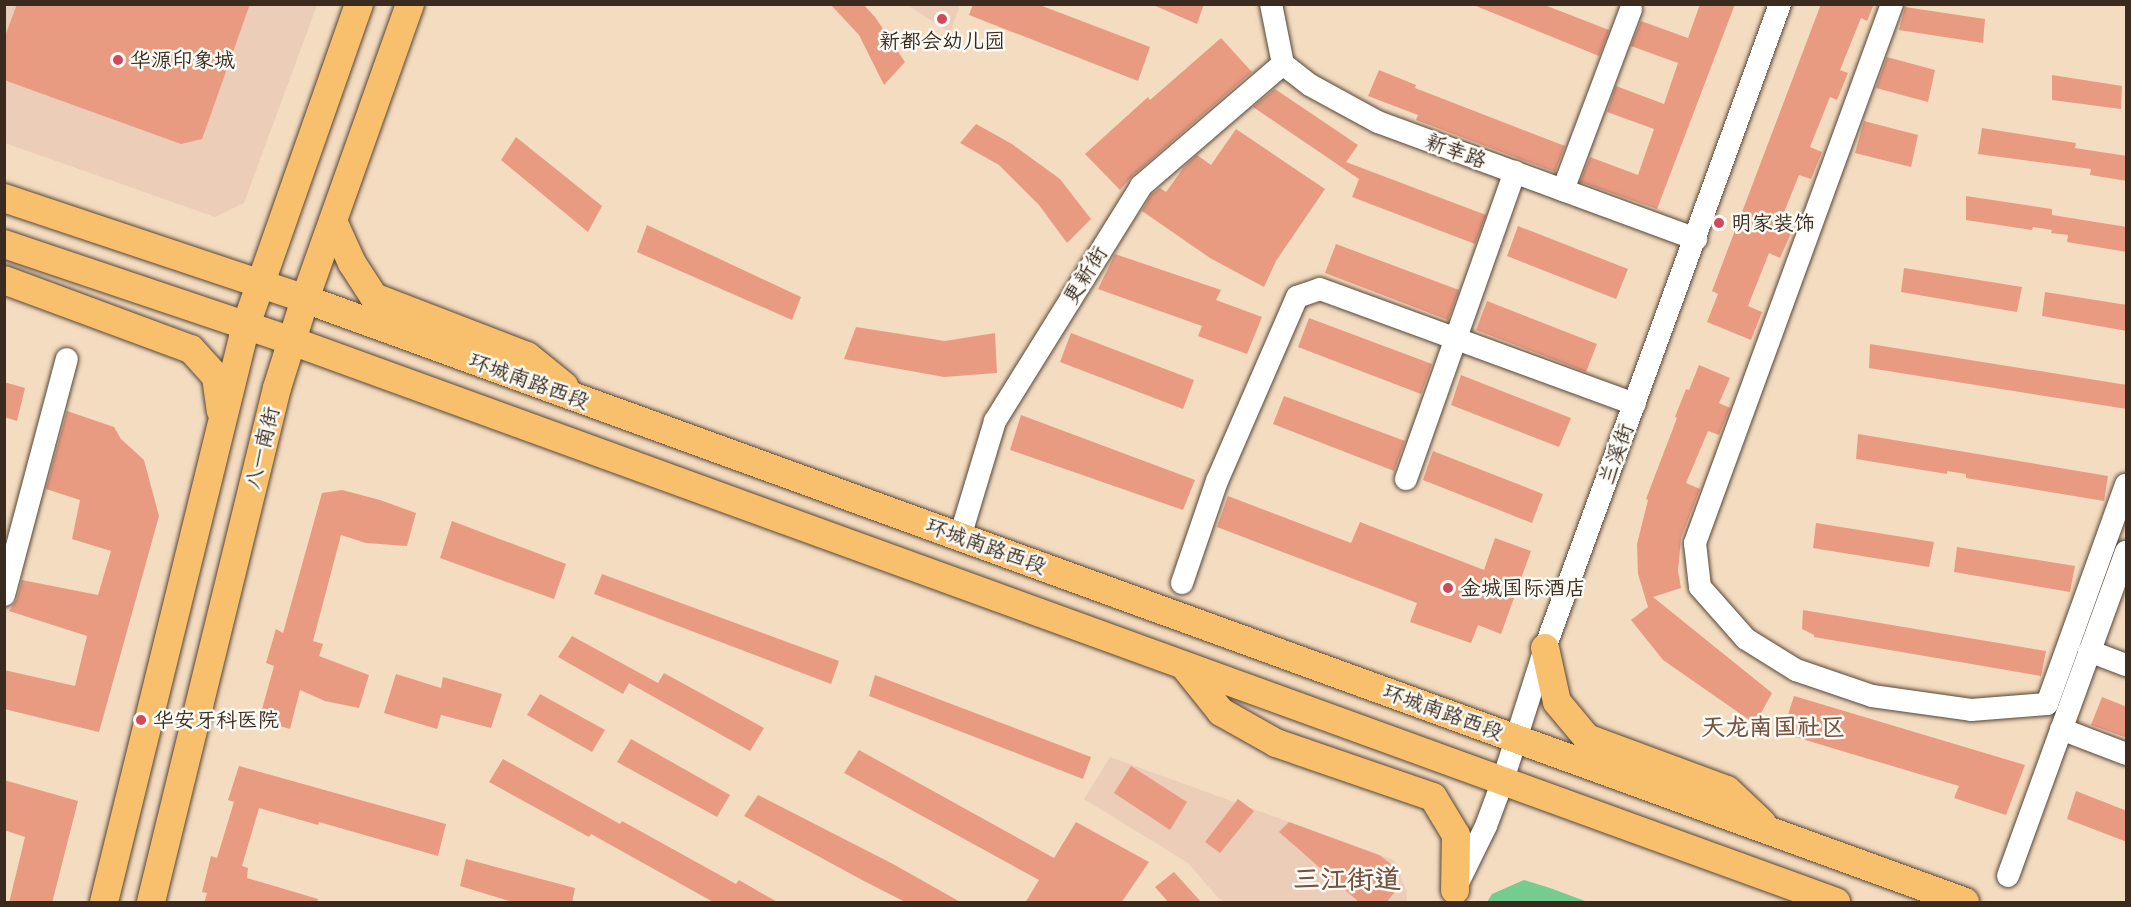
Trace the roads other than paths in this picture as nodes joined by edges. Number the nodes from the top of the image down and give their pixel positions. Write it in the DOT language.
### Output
graph roads {
  1 [pos="359,4"];
  2 [pos="410,4"];
  3 [pos="1271,4"];
  4 [pos="1780,4"];
  5 [pos="1892,4"];
  6 [pos="1631,9"];
  7 [pos="1283,64"];
  8 [pos="1515,172"];
  9 [pos="1563,190"];
  10 [pos="4,198"];
  11 [pos="333,221"];
  12 [pos="1696,239"];
  13 [pos="4,244"];
  14 [pos="4,280"];
  15 [pos="260,284"];
  16 [pos="305,299"];
  17 [pos="246,325"];
  18 [pos="1456,339"];
  19 [pos="292,341"];
  20 [pos="67,359"];
  21 [pos="582,400"];
  22 [pos="1635,404"];
  23 [pos="223,419"];
  24 [pos="1406,480"];
  25 [pos="2127,485"];
  26 [pos="960,537"];
  27 [pos="2127,552"];
  28 [pos="1182,583"];
  29 [pos="4,595"];
  30 [pos="1545,648"];
  31 [pos="2089,651"];
  32 [pos="2127,665"];
  33 [pos="1185,667"];
  34 [pos="2061,729"];
  35 [pos="1516,738"];
  36 [pos="2127,754"];
  37 [pos="1502,783"];
  38 [pos="1772,832"];
  39 [pos="2008,876"];
  40 [pos="1452,896"];
  41 [pos="104,903"];
  42 [pos="151,903"];
  43 [pos="1836,903"];
  44 [pos="1965,903"];
  1 -- 15 [label="main road"];
  2 -- 11 [label="main road, 八一南街"];
  3 -- 7 [label="street"];
  4 -- 12 [label="street, 兰溪街"];
  5 -- 25 [label="street"];
  6 -- 9 [label="street"];
  7 -- 8 [label="street, 新幸路"];
  7 -- 26 [label="street, 更新街"];
  8 -- 9 [label="street, 新幸路"];
  8 -- 18 [label="street"];
  9 -- 12 [label="street, 新幸路"];
  10 -- 15 [label="main road, 环城南路西段"];
  11 -- 16 [label="main road, 八一南街"];
  11 -- 21 [label="main road"];
  12 -- 22 [label="street, 兰溪街"];
  13 -- 17 [label="main road, 环城南路西段"];
  14 -- 23 [label="main road"];
  15 -- 16 [label="main road, 环城南路西段"];
  15 -- 17 [label="main road"];
  16 -- 19 [label="main road, 八一南街"];
  16 -- 21 [label="main road, 环城南路西段"];
  17 -- 19 [label="main road, 环城南路西段"];
  17 -- 23 [label="main road"];
  18 -- 22 [label="street"];
  18 -- 24 [label="street"];
  18 -- 28 [label="street"];
  19 -- 33 [label="main road, 环城南路西段"];
  19 -- 42 [label="main road, 八一南街"];
  20 -- 29 [label="street"];
  21 -- 26 [label="main road, 环城南路西段"];
  22 -- 30 [label="street, 兰溪街"];
  23 -- 41 [label="main road"];
  26 -- 35 [label="main road, 环城南路西段"];
  27 -- 31 [label="street"];
  30 -- 35 [label="street, 兰溪街"];
  30 -- 38 [label="main road"];
  31 -- 32 [label="street"];
  31 -- 34 [label="street"];
  33 -- 37 [label="main road, 环城南路西段"];
  33 -- 40 [label="main road"];
  34 -- 36 [label="street"];
  34 -- 39 [label="street"];
  35 -- 37 [label="street, 兰溪街"];
  35 -- 38 [label="main road, 环城南路西段"];
  37 -- 40 [label="street, 兰溪街"];
  37 -- 43 [label="main road, 环城南路西段"];
  38 -- 44 [label="main road, 环城南路西段"];
}
